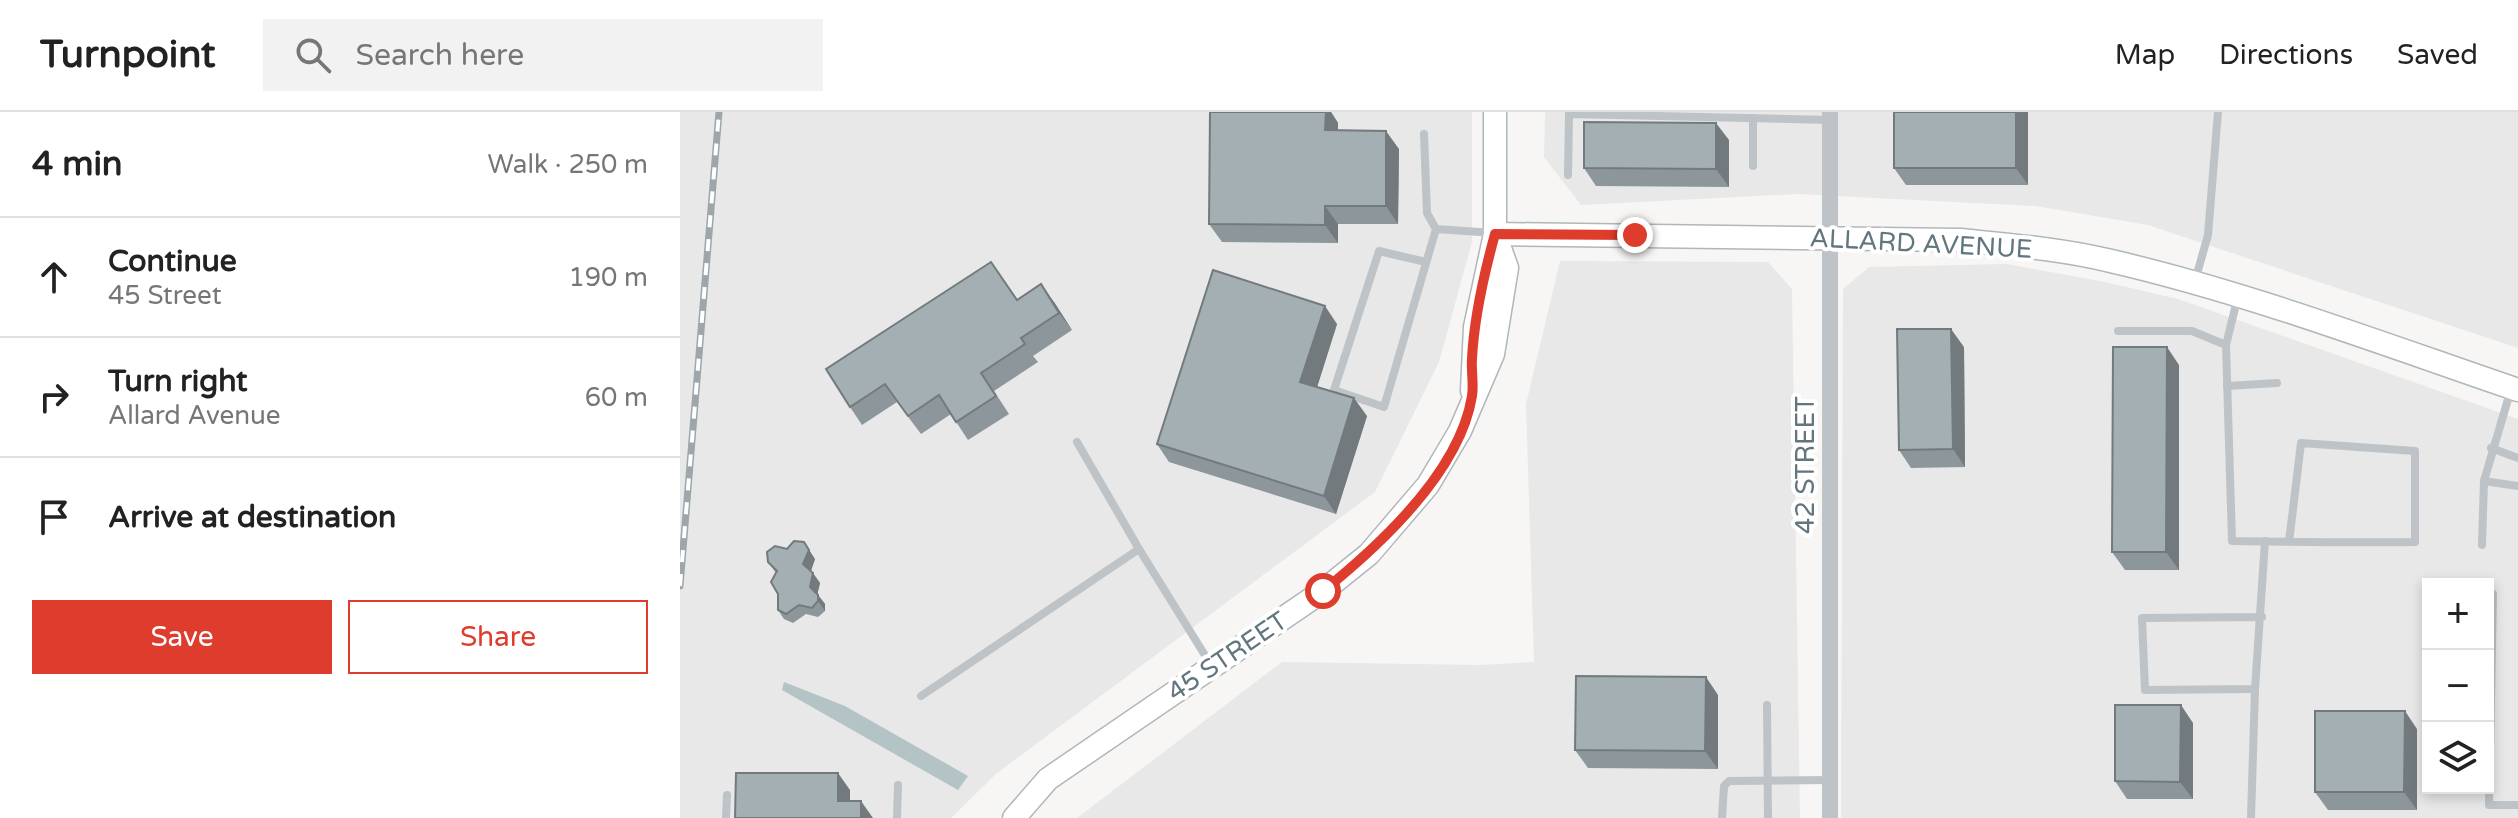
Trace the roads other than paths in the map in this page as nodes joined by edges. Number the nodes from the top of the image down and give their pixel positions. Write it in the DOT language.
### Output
graph roads {
  1 [pos="1495,112"];
  2 [pos="2218,112"];
  3 [pos="1662,114"];
  4 [pos="1830,116"];
  5 [pos="1753,118"];
  6 [pos="1424,134"];
  7 [pos="1753,166"];
  8 [pos="1568,175"];
  9 [pos="1436,229"];
  10 [pos="1495,234"];
  11 [pos="1829,237"];
  12 [pos="1426,262"];
  13 [pos="2195,283"];
  14 [pos="2238,295"];
  15 [pos="2118,331"];
  16 [pos="2226,345"];
  17 [pos="2277,383"];
  18 [pos="2227,386"];
  19 [pos="2515,389"];
  20 [pos="1077,442"];
  21 [pos="2491,448"];
  22 [pos="2518,458"];
  23 [pos="2484,481"];
  24 [pos="2518,486"];
  25 [pos="2265,541"];
  26 [pos="2289,542"];
  27 [pos="2482,545"];
  28 [pos="1139,549"];
  29 [pos="2262,617"];
  30 [pos="2492,650"];
  31 [pos="1212,666"];
  32 [pos="2255,689"];
  33 [pos="921,696"];
  34 [pos="1767,705"];
  35 [pos="1830,780"];
  36 [pos="1767,781"];
  37 [pos="898,785"];
  38 [pos="727,795"];
  39 [pos="2518,805"];
  40 [pos="726,818"];
  41 [pos="897,818"];
  42 [pos="1014,818"];
  43 [pos="1722,818"];
  44 [pos="1768,818"];
  45 [pos="1830,818"];
  46 [pos="2251,818"];
  1 -- 10 [label="street, 45 STREET"];
  2 -- 13 [label="lane"];
  3 -- 5 [label="lane"];
  3 -- 8 [label="lane"];
  4 -- 5 [label="lane"];
  4 -- 11 [label="street, 42 STREET"];
  5 -- 7 [label="lane"];
  6 -- 9 [label="lane"];
  9 -- 10 [label="lane"];
  9 -- 12 [label="lane"];
  10 -- 11 [label="street, ALLARD AVENUE"];
  10 -- 31 [label="street, 45 STREET"];
  11 -- 13 [label="street, ALLARD AVENUE"];
  11 -- 35 [label="street, 42 STREET"];
  12 -- 12 [label="lane"];
  13 -- 14 [label="street, ALLARD AVENUE"];
  14 -- 16 [label="lane"];
  14 -- 19 [label="street, ALLARD AVENUE"];
  15 -- 16 [label="lane"];
  16 -- 18 [label="lane"];
  17 -- 18 [label="lane"];
  18 -- 25 [label="lane"];
  19 -- 21 [label="lane"];
  20 -- 28 [label="lane"];
  21 -- 22 [label="lane"];
  21 -- 23 [label="lane"];
  23 -- 24 [label="lane"];
  23 -- 27 [label="lane"];
  25 -- 26 [label="lane"];
  25 -- 29 [label="lane"];
  26 -- 26 [label="lane"];
  28 -- 31 [label="lane"];
  28 -- 33 [label="lane"];
  29 -- 32 [label="lane"];
  29 -- 32 [label="lane"];
  30 -- 39 [label="lane"];
  31 -- 42 [label="street, 45 STREET"];
  32 -- 46 [label="lane"];
  34 -- 36 [label="lane"];
  35 -- 36 [label="lane"];
  35 -- 45 [label="street, 42 STREET"];
  36 -- 43 [label="lane"];
  36 -- 44 [label="lane"];
  37 -- 41 [label="lane"];
  38 -- 40 [label="lane"];
}
